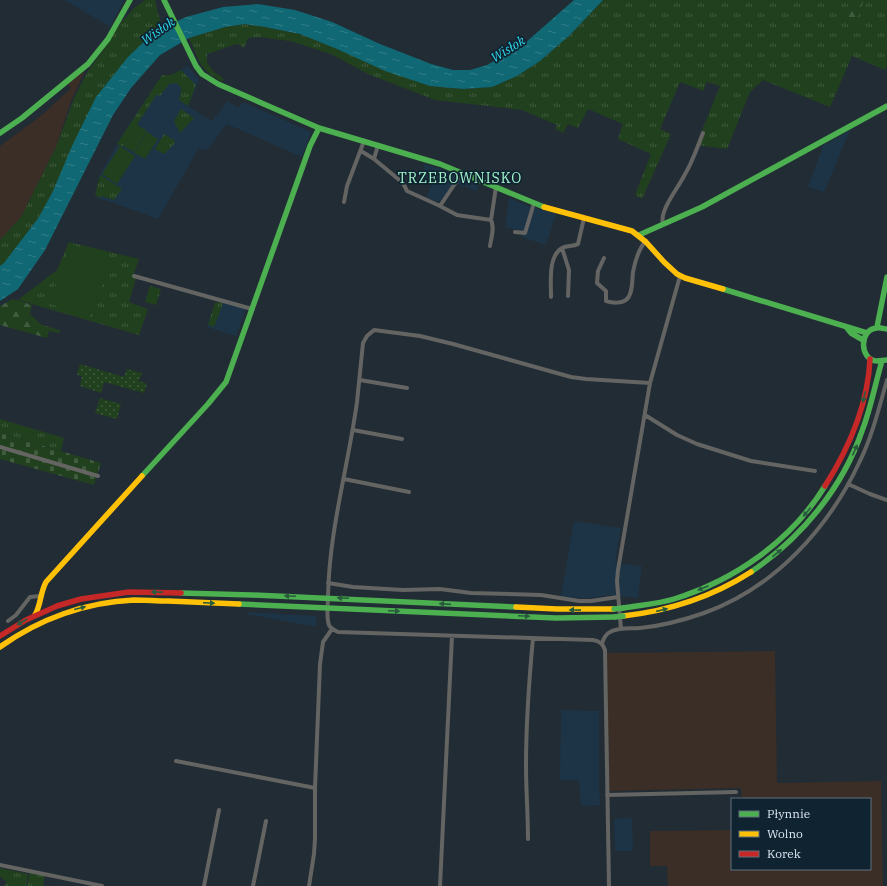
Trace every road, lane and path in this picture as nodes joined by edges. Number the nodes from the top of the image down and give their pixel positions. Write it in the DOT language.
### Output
graph roads {
  1 [pos="130,0"];
  2 [pos="165,1"];
  3 [pos="887,106"];
  4 [pos="319,128"];
  5 [pos="0,133"];
  6 [pos="703,133"];
  7 [pos="364,141"];
  8 [pos="378,145"];
  9 [pos="361,151"];
  10 [pos="374,159"];
  11 [pos="462,173"];
  12 [pos="496,188"];
  13 [pos="344,202"];
  14 [pos="534,203"];
  15 [pos="440,206"];
  16 [pos="584,218"];
  17 [pos="491,220"];
  18 [pos="663,224"];
  19 [pos="514,232"];
  20 [pos="639,235"];
  21 [pos="646,240"];
  22 [pos="490,246"];
  23 [pos="562,248"];
  24 [pos="604,258"];
  25 [pos="134,276"];
  26 [pos="680,276"];
  27 [pos="887,277"];
  28 [pos="568,296"];
  29 [pos="551,297"];
  30 [pos="252,309"];
  31 [pos="877,327"];
  32 [pos="847,328"];
  33 [pos="887,329"];
  34 [pos="867,333"];
  35 [pos="863,340"];
  36 [pos="870,358"];
  37 [pos="885,360"];
  38 [pos="360,380"];
  39 [pos="887,380"];
  40 [pos="650,384"];
  41 [pos="407,388"];
  42 [pos="645,415"];
  43 [pos="353,430"];
  44 [pos="402,439"];
  45 [pos="0,447"];
  46 [pos="815,472"];
  47 [pos="98,476"];
  48 [pos="344,479"];
  49 [pos="848,484"];
  50 [pos="409,492"];
  51 [pos="887,500"];
  52 [pos="328,583"];
  53 [pos="40,596"];
  54 [pos="618,597"];
  55 [pos="328,598"];
  56 [pos="40,602"];
  57 [pos="328,607"];
  58 [pos="45,611"];
  59 [pos="35,615"];
  60 [pos="8,621"];
  61 [pos="43,621"];
  62 [pos="332,629"];
  63 [pos="621,629"];
  64 [pos="0,636"];
  65 [pos="452,636"];
  66 [pos="533,638"];
  67 [pos="602,644"];
  68 [pos="0,647"];
  69 [pos="176,761"];
  70 [pos="315,788"];
  71 [pos="736,792"];
  72 [pos="607,795"];
  73 [pos="219,810"];
  74 [pos="266,821"];
  75 [pos="528,839"];
  76 [pos="0,865"];
  77 [pos="102,886"];
  78 [pos="204,886"];
  79 [pos="252,886"];
  80 [pos="309,886"];
  81 [pos="440,886"];
  82 [pos="609,886"];
  1 -- 5 [label="main road"];
  2 -- 4 [label="main road"];
  3 -- 18 [label="main road"];
  4 -- 7 [label="main road"];
  4 -- 30 [label="main road"];
  6 -- 18 [label="street"];
  7 -- 8 [label="main road"];
  7 -- 9 [label="street"];
  8 -- 10 [label="street"];
  8 -- 11 [label="main road"];
  9 -- 10 [label="street"];
  9 -- 13 [label="street"];
  10 -- 15 [label="street"];
  11 -- 12 [label="main road"];
  11 -- 15 [label="street"];
  12 -- 14 [label="main road"];
  12 -- 17 [label="street"];
  14 -- 16 [label="main road"];
  14 -- 19 [label="street"];
  15 -- 17 [label="street"];
  16 -- 20 [label="main road"];
  16 -- 23 [label="street"];
  17 -- 22 [label="street"];
  18 -- 20 [label="main road"];
  20 -- 21 [label="main road"];
  21 -- 24 [label="street"];
  21 -- 26 [label="main road"];
  23 -- 28 [label="street"];
  23 -- 29 [label="street"];
  25 -- 30 [label="street"];
  26 -- 32 [label="main road"];
  26 -- 40 [label="street"];
  27 -- 31 [label="main road"];
  30 -- 53 [label="main road"];
  31 -- 33 [label="main road"];
  31 -- 34 [label="main road"];
  32 -- 34 [label="main road"];
  32 -- 35 [label="main road"];
  34 -- 35 [label="main road"];
  35 -- 36 [label="main road"];
  36 -- 37 [label="main road"];
  36 -- 55 [label="main road, one-way, bridge"];
  57 -- 37 [label="main road, one-way, bridge"];
  38 -- 40 [label="street"];
  38 -- 41 [label="street"];
  38 -- 43 [label="street"];
  39 -- 49 [label="street"];
  40 -- 42 [label="street"];
  42 -- 46 [label="street"];
  42 -- 54 [label="street"];
  43 -- 44 [label="street"];
  43 -- 48 [label="street"];
  45 -- 47 [label="street"];
  48 -- 50 [label="street"];
  48 -- 52 [label="street"];
  49 -- 51 [label="street"];
  49 -- 63 [label="street"];
  52 -- 54 [label="street"];
  52 -- 55 [label="street"];
  53 -- 56 [label="main road"];
  53 -- 60 [label="street"];
  54 -- 63 [label="street"];
  55 -- 57 [label="street"];
  55 -- 58 [label="main road, one-way"];
  56 -- 58 [label="main road"];
  56 -- 59 [label="main road"];
  61 -- 57 [label="main road, one-way"];
  57 -- 62 [label="street"];
  58 -- 59 [label="main road"];
  58 -- 61 [label="main road"];
  59 -- 64 [label="main road, one-way"];
  61 -- 68 [label="main road"];
  62 -- 65 [label="street"];
  62 -- 70 [label="street"];
  63 -- 67 [label="street"];
  65 -- 66 [label="street"];
  65 -- 81 [label="street"];
  66 -- 67 [label="street"];
  66 -- 75 [label="street"];
  67 -- 72 [label="street"];
  69 -- 70 [label="street"];
  70 -- 80 [label="street"];
  71 -- 72 [label="street"];
  72 -- 82 [label="street"];
  73 -- 78 [label="street"];
  74 -- 79 [label="street"];
  76 -- 77 [label="street"];
}
